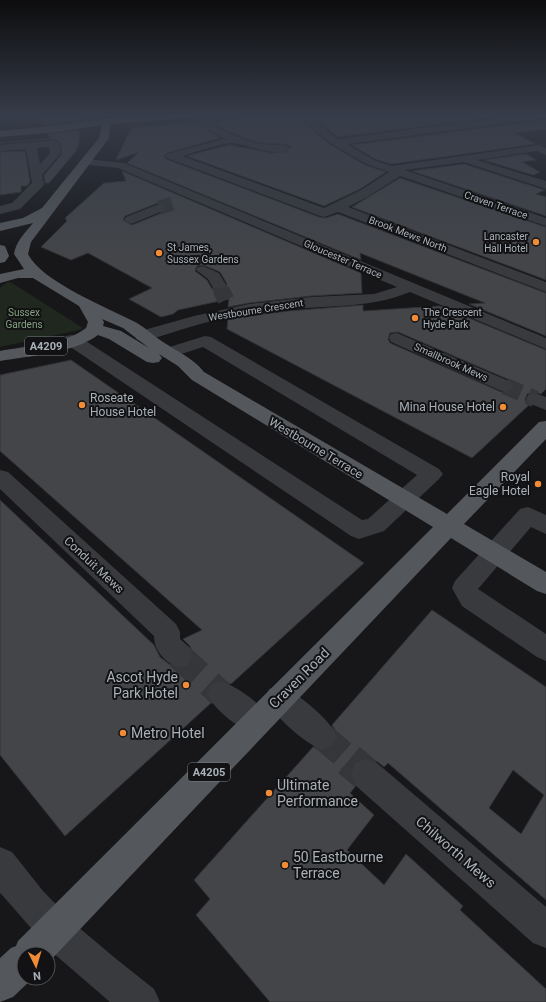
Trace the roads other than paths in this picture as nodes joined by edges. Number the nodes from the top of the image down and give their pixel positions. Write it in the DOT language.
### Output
graph roads {
  1 [pos="34,162"];
  2 [pos="49,162"];
  3 [pos="86,162"];
  4 [pos="188,162"];
  5 [pos="372,162"];
  6 [pos="445,162"];
  7 [pos="472,162"];
  8 [pos="393,170"];
  9 [pos="139,174"];
  10 [pos="76,175"];
  11 [pos="37,180"];
  12 [pos="546,185"];
  13 [pos="62,193"];
  14 [pos="6,196"];
  15 [pos="191,196"];
  16 [pos="176,202"];
  17 [pos="158,208"];
  18 [pos="0,210"];
  19 [pos="331,210"];
  20 [pos="47,211"];
  21 [pos="131,220"];
  22 [pos="349,221"];
  23 [pos="546,222"];
  24 [pos="0,227"];
  25 [pos="0,249"];
  26 [pos="0,259"];
  27 [pos="203,270"];
  28 [pos="36,273"];
  29 [pos="385,277"];
  30 [pos="0,279"];
  31 [pos="218,285"];
  32 [pos="410,287"];
  33 [pos="546,287"];
  34 [pos="347,299"];
  35 [pos="87,305"];
  36 [pos="94,329"];
  37 [pos="143,336"];
  38 [pos="397,338"];
  39 [pos="72,340"];
  40 [pos="546,344"];
  41 [pos="0,356"];
  42 [pos="170,362"];
  43 [pos="505,386"];
  44 [pos="546,426"];
  45 [pos="0,477"];
  46 [pos="404,500"];
  47 [pos="546,525"];
  48 [pos="448,526"];
  49 [pos="494,553"];
  50 [pos="546,584"];
  51 [pos="546,649"];
  52 [pos="179,656"];
  53 [pos="221,694"];
  54 [pos="279,698"];
  55 [pos="256,722"];
  56 [pos="322,736"];
  57 [pos="366,774"];
  58 [pos="0,864"];
  59 [pos="546,930"];
  60 [pos="42,942"];
  61 [pos="16,969"];
  62 [pos="0,984"];
  63 [pos="141,1002"];
  1 -- 11 [label="street"];
  2 -- 11 [label="street"];
  3 -- 9 [label="street, Gloucester Terrace"];
  3 -- 10 [label="main road"];
  4 -- 19 [label="street"];
  5 -- 8 [label="street, Craven Terrace"];
  6 -- 8 [label="street"];
  7 -- 12 [label="street"];
  8 -- 19 [label="street"];
  8 -- 23 [label="street, Craven Terrace"];
  9 -- 10 [label="street, Gloucester Terrace"];
  9 -- 15 [label="street, Gloucester Terrace"];
  10 -- 13 [label="main road"];
  11 -- 18 [label="street"];
  13 -- 14 [label="street"];
  13 -- 20 [label="main road"];
  15 -- 16 [label="street"];
  15 -- 29 [label="street, Gloucester Terrace"];
  17 -- 21 [label="street"];
  19 -- 22 [label="street"];
  19 -- 33 [label="street, Brook Mews North"];
  20 -- 24 [label="main road"];
  20 -- 28 [label="main road"];
  25 -- 26 [label="main road"];
  27 -- 31 [label="street"];
  28 -- 30 [label="main road"];
  28 -- 35 [label="main road"];
  29 -- 32 [label="street, Gloucester Terrace"];
  29 -- 34 [label="street, Westbourne Crescent"];
  32 -- 34 [label="street, Westbourne Crescent"];
  32 -- 40 [label="street, Gloucester Terrace"];
  34 -- 37 [label="street, Westbourne Crescent"];
  35 -- 36 [label="main road"];
  35 -- 37 [label="main road"];
  36 -- 39 [label="main road, A4209"];
  36 -- 42 [label="main road"];
  37 -- 42 [label="main road"];
  38 -- 43 [label="street, Smallbrook Mews"];
  39 -- 41 [label="main road, A4209"];
  39 -- 46 [label="street"];
  42 -- 46 [label="main road, Westbourne Terrace"];
  42 -- 46 [label="street"];
  44 -- 48 [label="main road, Craven Road"];
  45 -- 52 [label="street, Conduit Mews"];
  46 -- 48 [label="main road, Westbourne Terrace"];
  47 -- 49 [label="street"];
  48 -- 49 [label="main road, Westbourne Terrace"];
  48 -- 54 [label="main road, Craven Road / A4205"];
  49 -- 50 [label="main road, Westbourne Terrace"];
  49 -- 51 [label="street"];
  53 -- 55 [label="street"];
  54 -- 55 [label="main road, Craven Road / A4205"];
  54 -- 56 [label="street"];
  55 -- 60 [label="main road, Craven Road / A4205"];
  57 -- 59 [label="street, Chilworth Mews"];
  58 -- 60 [label="street"];
  60 -- 63 [label="street"];
  61 -- 62 [label="main road"];
}
